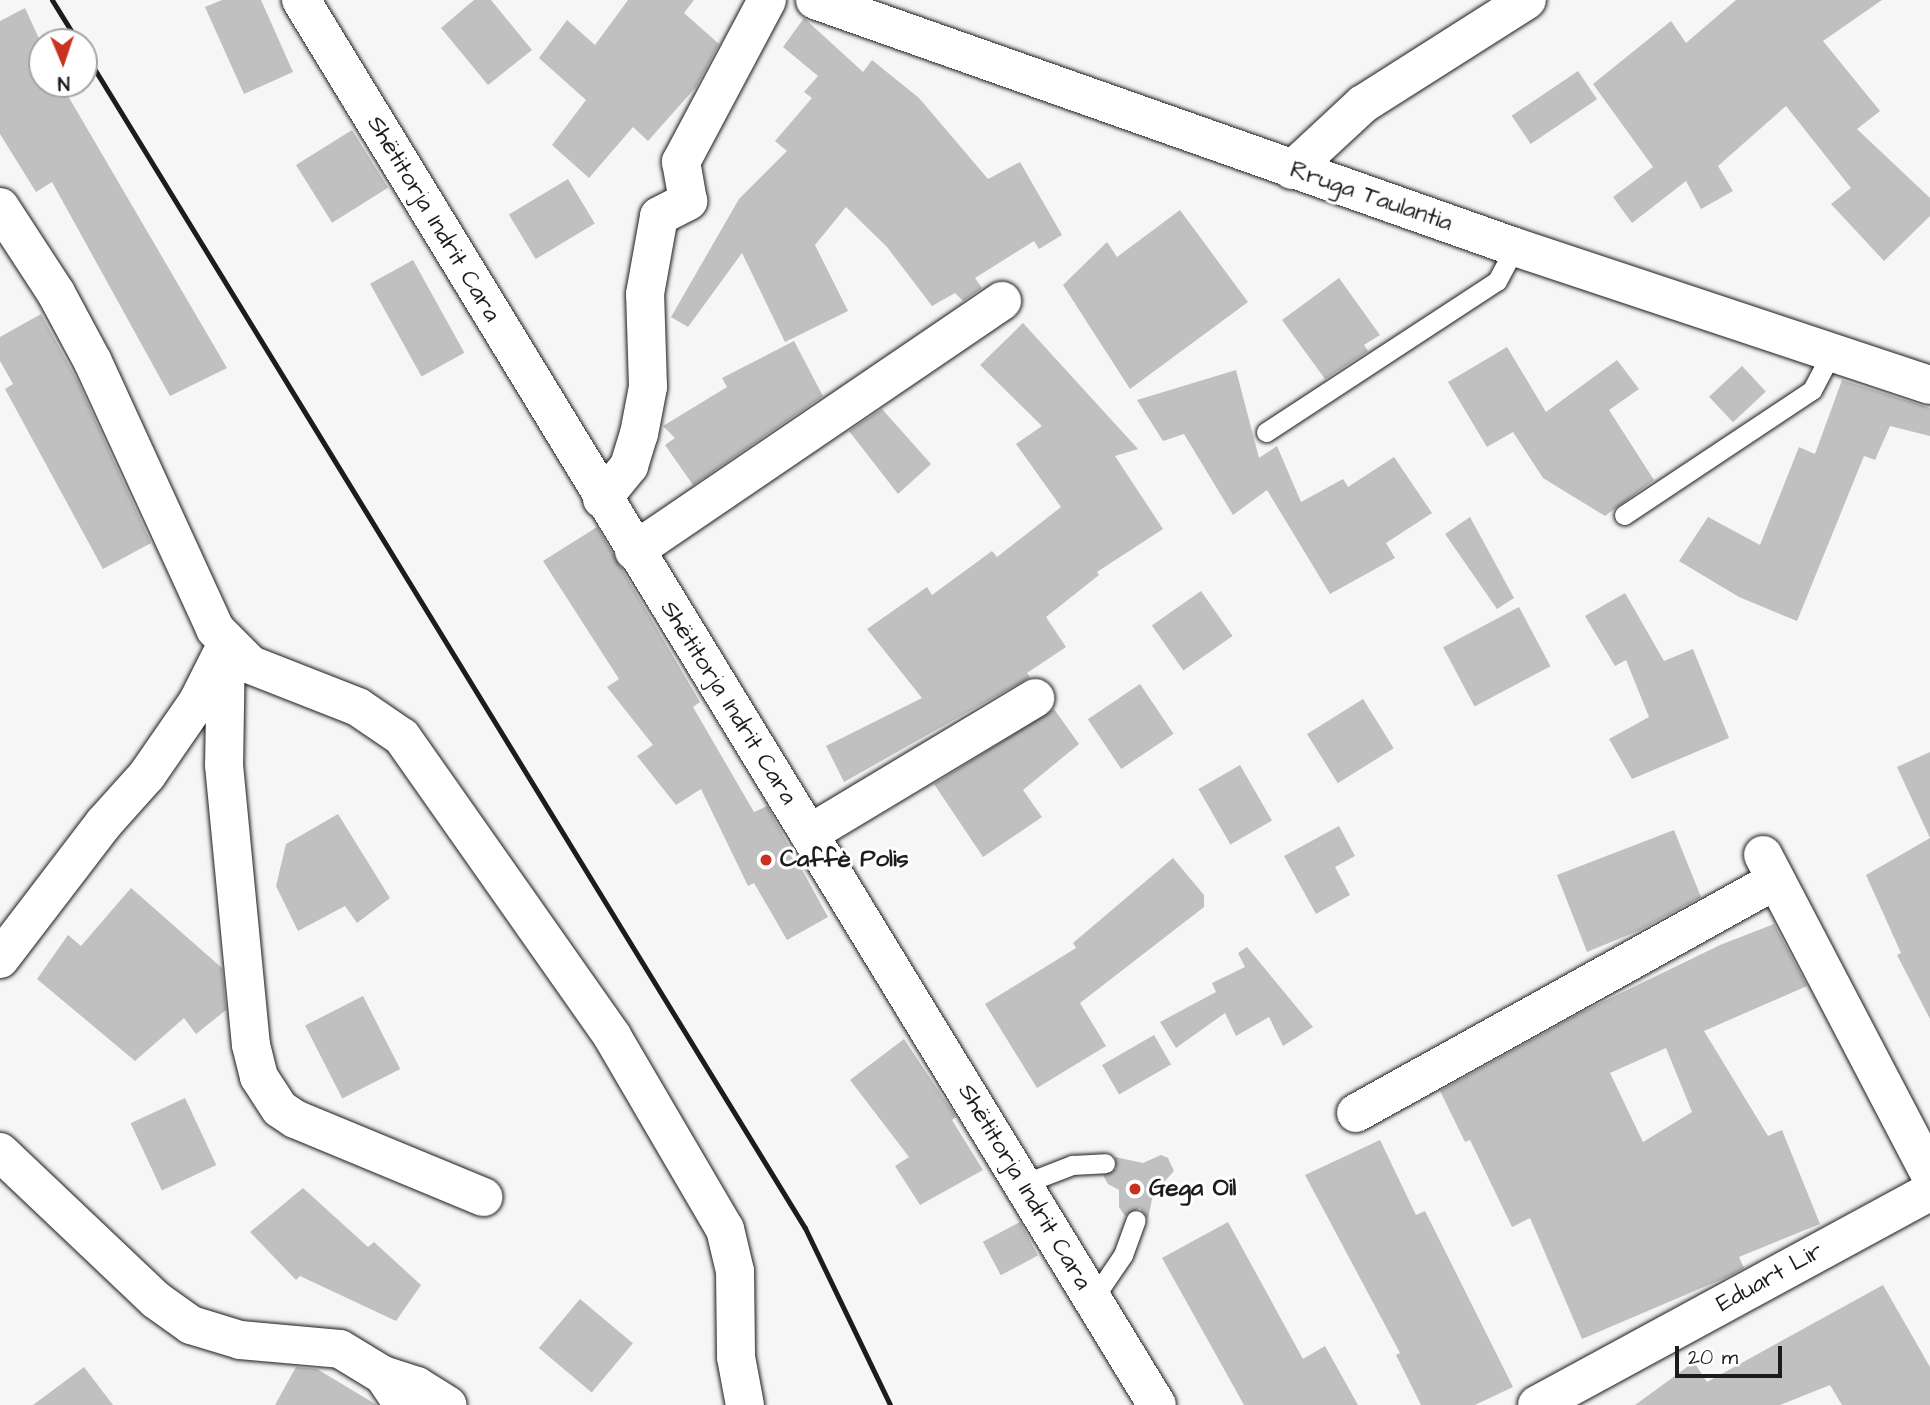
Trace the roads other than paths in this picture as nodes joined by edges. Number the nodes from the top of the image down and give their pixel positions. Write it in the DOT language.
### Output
graph roads {
  1 [pos="301,0"];
  2 [pos="766,0"];
  3 [pos="815,0"];
  4 [pos="1527,0"];
  5 [pos="1292,170"];
  6 [pos="0,207"];
  7 [pos="1516,247"];
  8 [pos="1003,301"];
  9 [pos="1832,352"];
  10 [pos="1930,385"];
  11 [pos="1266,432"];
  12 [pos="602,499"];
  13 [pos="1624,515"];
  14 [pos="634,551"];
  15 [pos="226,643"];
  16 [pos="1035,698"];
  17 [pos="809,834"];
  18 [pos="0,959"];
  19 [pos="1356,1113"];
  20 [pos="0,1152"];
  21 [pos="1105,1163"];
  22 [pos="1930,1174"];
  23 [pos="1023,1184"];
  24 [pos="1930,1192"];
  25 [pos="482,1197"];
  26 [pos="1136,1220"];
  27 [pos="1093,1299"];
  28 [pos="393,1390"];
  29 [pos="448,1405"];
  30 [pos="745,1405"];
  31 [pos="1157,1405"];
  32 [pos="1537,1405"];
  1 -- 12 [label="street, Shëtitorja Indrit Cara"];
  2 -- 12 [label="street"];
  3 -- 5 [label="street, Rruga Taulantia"];
  4 -- 5 [label="street"];
  5 -- 7 [label="street, Rruga Taulantia"];
  6 -- 15 [label="street"];
  7 -- 9 [label="street, Rruga Taulantia"];
  7 -- 11 [label="lane"];
  8 -- 14 [label="street"];
  9 -- 10 [label="street, Rruga Taulantia"];
  9 -- 13 [label="lane"];
  12 -- 14 [label="street, Shëtitorja Indrit Cara"];
  14 -- 17 [label="street, Shëtitorja Indrit Cara"];
  15 -- 18 [label="street"];
  15 -- 25 [label="street"];
  15 -- 30 [label="street"];
  16 -- 17 [label="street"];
  17 -- 23 [label="street, Shëtitorja Indrit Cara"];
  19 -- 22 [label="street"];
  20 -- 28 [label="street"];
  21 -- 23 [label="lane"];
  23 -- 27 [label="street, Shëtitorja Indrit Cara"];
  24 -- 32 [label="street, Eduart Lir"];
  26 -- 27 [label="lane"];
  27 -- 31 [label="street, Shëtitorja Indrit Cara"];
  28 -- 29 [label="street"];
}
